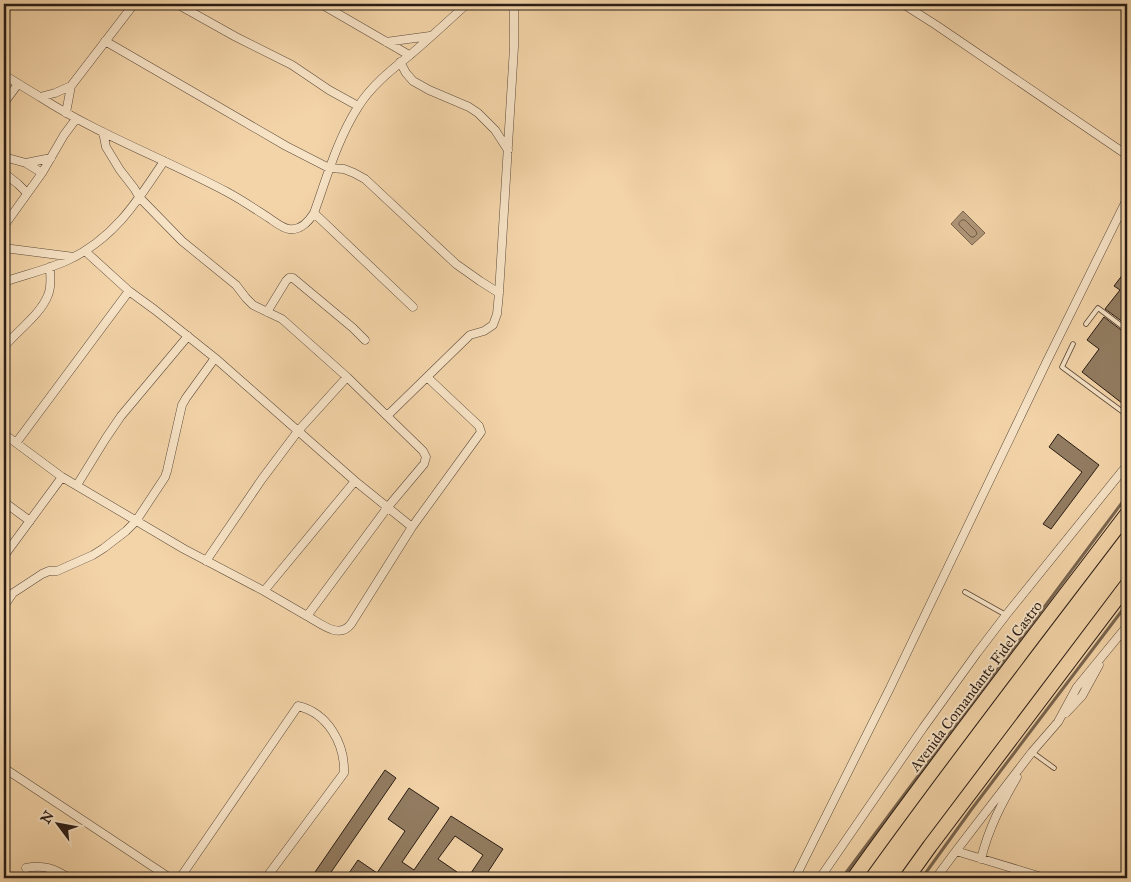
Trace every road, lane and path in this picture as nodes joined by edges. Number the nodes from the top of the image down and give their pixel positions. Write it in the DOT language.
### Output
graph roads {
  1 [pos="134,4"];
  2 [pos="177,4"];
  3 [pos="321,4"];
  4 [pos="465,4"];
  5 [pos="514,4"];
  6 [pos="903,4"];
  7 [pos="430,36"];
  8 [pos="105,42"];
  9 [pos="386,42"];
  10 [pos="409,55"];
  11 [pos="400,62"];
  12 [pos="4,75"];
  13 [pos="18,84"];
  14 [pos="71,86"];
  15 [pos="40,97"];
  16 [pos="4,103"];
  17 [pos="358,106"];
  18 [pos="66,113"];
  19 [pos="76,118"];
  20 [pos="103,132"];
  21 [pos="508,150"];
  22 [pos="1127,155"];
  23 [pos="4,157"];
  24 [pos="51,158"];
  25 [pos="164,161"];
  26 [pos="26,163"];
  27 [pos="329,168"];
  28 [pos="4,173"];
  29 [pos="42,173"];
  30 [pos="28,193"];
  31 [pos="140,198"];
  32 [pos="1127,199"];
  33 [pos="314,213"];
  34 [pos="4,226"];
  35 [pos="4,248"];
  36 [pos="85,251"];
  37 [pos="74,257"];
  38 [pos="50,267"];
  39 [pos="4,282"];
  40 [pos="129,291"];
  41 [pos="499,293"];
  42 [pos="413,307"];
  43 [pos="267,312"];
  44 [pos="1086,324"];
  45 [pos="1127,330"];
  46 [pos="188,336"];
  47 [pos="365,340"];
  48 [pos="1073,344"];
  49 [pos="4,347"];
  50 [pos="215,358"];
  51 [pos="347,377"];
  52 [pos="427,377"];
  53 [pos="1127,415"];
  54 [pos="387,416"];
  55 [pos="298,431"];
  56 [pos="4,434"];
  57 [pos="16,443"];
  58 [pos="1123,470"];
  59 [pos="62,477"];
  60 [pos="355,481"];
  61 [pos="77,485"];
  62 [pos="4,502"];
  63 [pos="387,508"];
  64 [pos="1127,514"];
  65 [pos="30,521"];
  66 [pos="136,521"];
  67 [pos="412,528"];
  68 [pos="4,556"];
  69 [pos="206,561"];
  70 [pos="1127,584"];
  71 [pos="264,591"];
  72 [pos="966,592"];
  73 [pos="4,606"];
  74 [pos="1006,615"];
  75 [pos="307,616"];
  76 [pos="1127,626"];
  77 [pos="1032,752"];
  78 [pos="4,768"];
  79 [pos="1054,768"];
  80 [pos="956,851"];
  81 [pos="981,859"];
  82 [pos="26,868"];
  83 [pos="69,878"];
  84 [pos="132,878"];
  85 [pos="140,878"];
  86 [pos="170,878"];
  87 [pos="180,878"];
  88 [pos="266,878"];
  89 [pos="795,878"];
  90 [pos="820,878"];
  91 [pos="854,878"];
  92 [pos="908,878"];
  93 [pos="936,878"];
  94 [pos="1045,878"];
  1 -- 8 [label="street"];
  2 -- 17 [label="street"];
  3 -- 9 [label="street"];
  4 -- 7 [label="street"];
  5 -- 21 [label="street"];
  6 -- 22 [label="street"];
  7 -- 9 [label="street"];
  7 -- 10 [label="street"];
  8 -- 14 [label="street"];
  8 -- 27 [label="street"];
  9 -- 10 [label="street"];
  10 -- 11 [label="street"];
  11 -- 17 [label="street"];
  11 -- 21 [label="street"];
  12 -- 13 [label="street"];
  13 -- 15 [label="street"];
  13 -- 16 [label="street"];
  14 -- 15 [label="street"];
  14 -- 18 [label="street"];
  15 -- 18 [label="street"];
  17 -- 27 [label="street"];
  18 -- 19 [label="street"];
  19 -- 20 [label="street"];
  19 -- 24 [label="street"];
  20 -- 25 [label="street"];
  20 -- 31 [label="street"];
  21 -- 41 [label="street"];
  23 -- 26 [label="street"];
  24 -- 26 [label="street"];
  24 -- 29 [label="street"];
  25 -- 31 [label="street"];
  25 -- 33 [label="street"];
  26 -- 29 [label="street"];
  27 -- 33 [label="street"];
  27 -- 41 [label="street"];
  28 -- 30 [label="street"];
  29 -- 30 [label="street"];
  30 -- 34 [label="street"];
  31 -- 36 [label="street"];
  31 -- 43 [label="street"];
  32 -- 89 [label="street"];
  33 -- 42 [label="street"];
  35 -- 37 [label="street"];
  36 -- 37 [label="street"];
  36 -- 40 [label="street"];
  37 -- 38 [label="street"];
  38 -- 39 [label="street"];
  38 -- 49 [label="street"];
  40 -- 46 [label="street"];
  40 -- 57 [label="street"];
  41 -- 52 [label="street"];
  43 -- 47 [label="street"];
  43 -- 51 [label="street"];
  44 -- 45 [label="lane"];
  46 -- 50 [label="street"];
  46 -- 61 [label="street"];
  48 -- 53 [label="lane"];
  50 -- 55 [label="street"];
  50 -- 66 [label="street"];
  51 -- 54 [label="street"];
  51 -- 55 [label="street"];
  52 -- 54 [label="street"];
  52 -- 67 [label="street"];
  54 -- 63 [label="street"];
  55 -- 60 [label="street"];
  55 -- 69 [label="street"];
  56 -- 57 [label="street"];
  57 -- 59 [label="street"];
  58 -- 74 [label="street"];
  59 -- 61 [label="street"];
  59 -- 65 [label="street"];
  60 -- 63 [label="street"];
  60 -- 71 [label="street"];
  61 -- 66 [label="street"];
  62 -- 65 [label="street"];
  63 -- 67 [label="street"];
  63 -- 75 [label="street"];
  64 -- 91 [label="highway, Avenida Comandante Fidel Castro"];
  65 -- 68 [label="street"];
  66 -- 69 [label="street"];
  66 -- 73 [label="street"];
  67 -- 75 [label="street"];
  69 -- 71 [label="street"];
  70 -- 92 [label="highway"];
  71 -- 75 [label="street"];
  72 -- 74 [label="lane"];
  74 -- 90 [label="street"];
  76 -- 77 [label="street"];
  77 -- 79 [label="lane"];
  77 -- 80 [label="street"];
  77 -- 81 [label="street"];
  78 -- 86 [label="street"];
  80 -- 81 [label="street"];
  80 -- 93 [label="street"];
  81 -- 94 [label="street"];
  82 -- 83 [label="street"];
  84 -- 85 [label="street"];
  87 -- 88 [label="street"];
}
